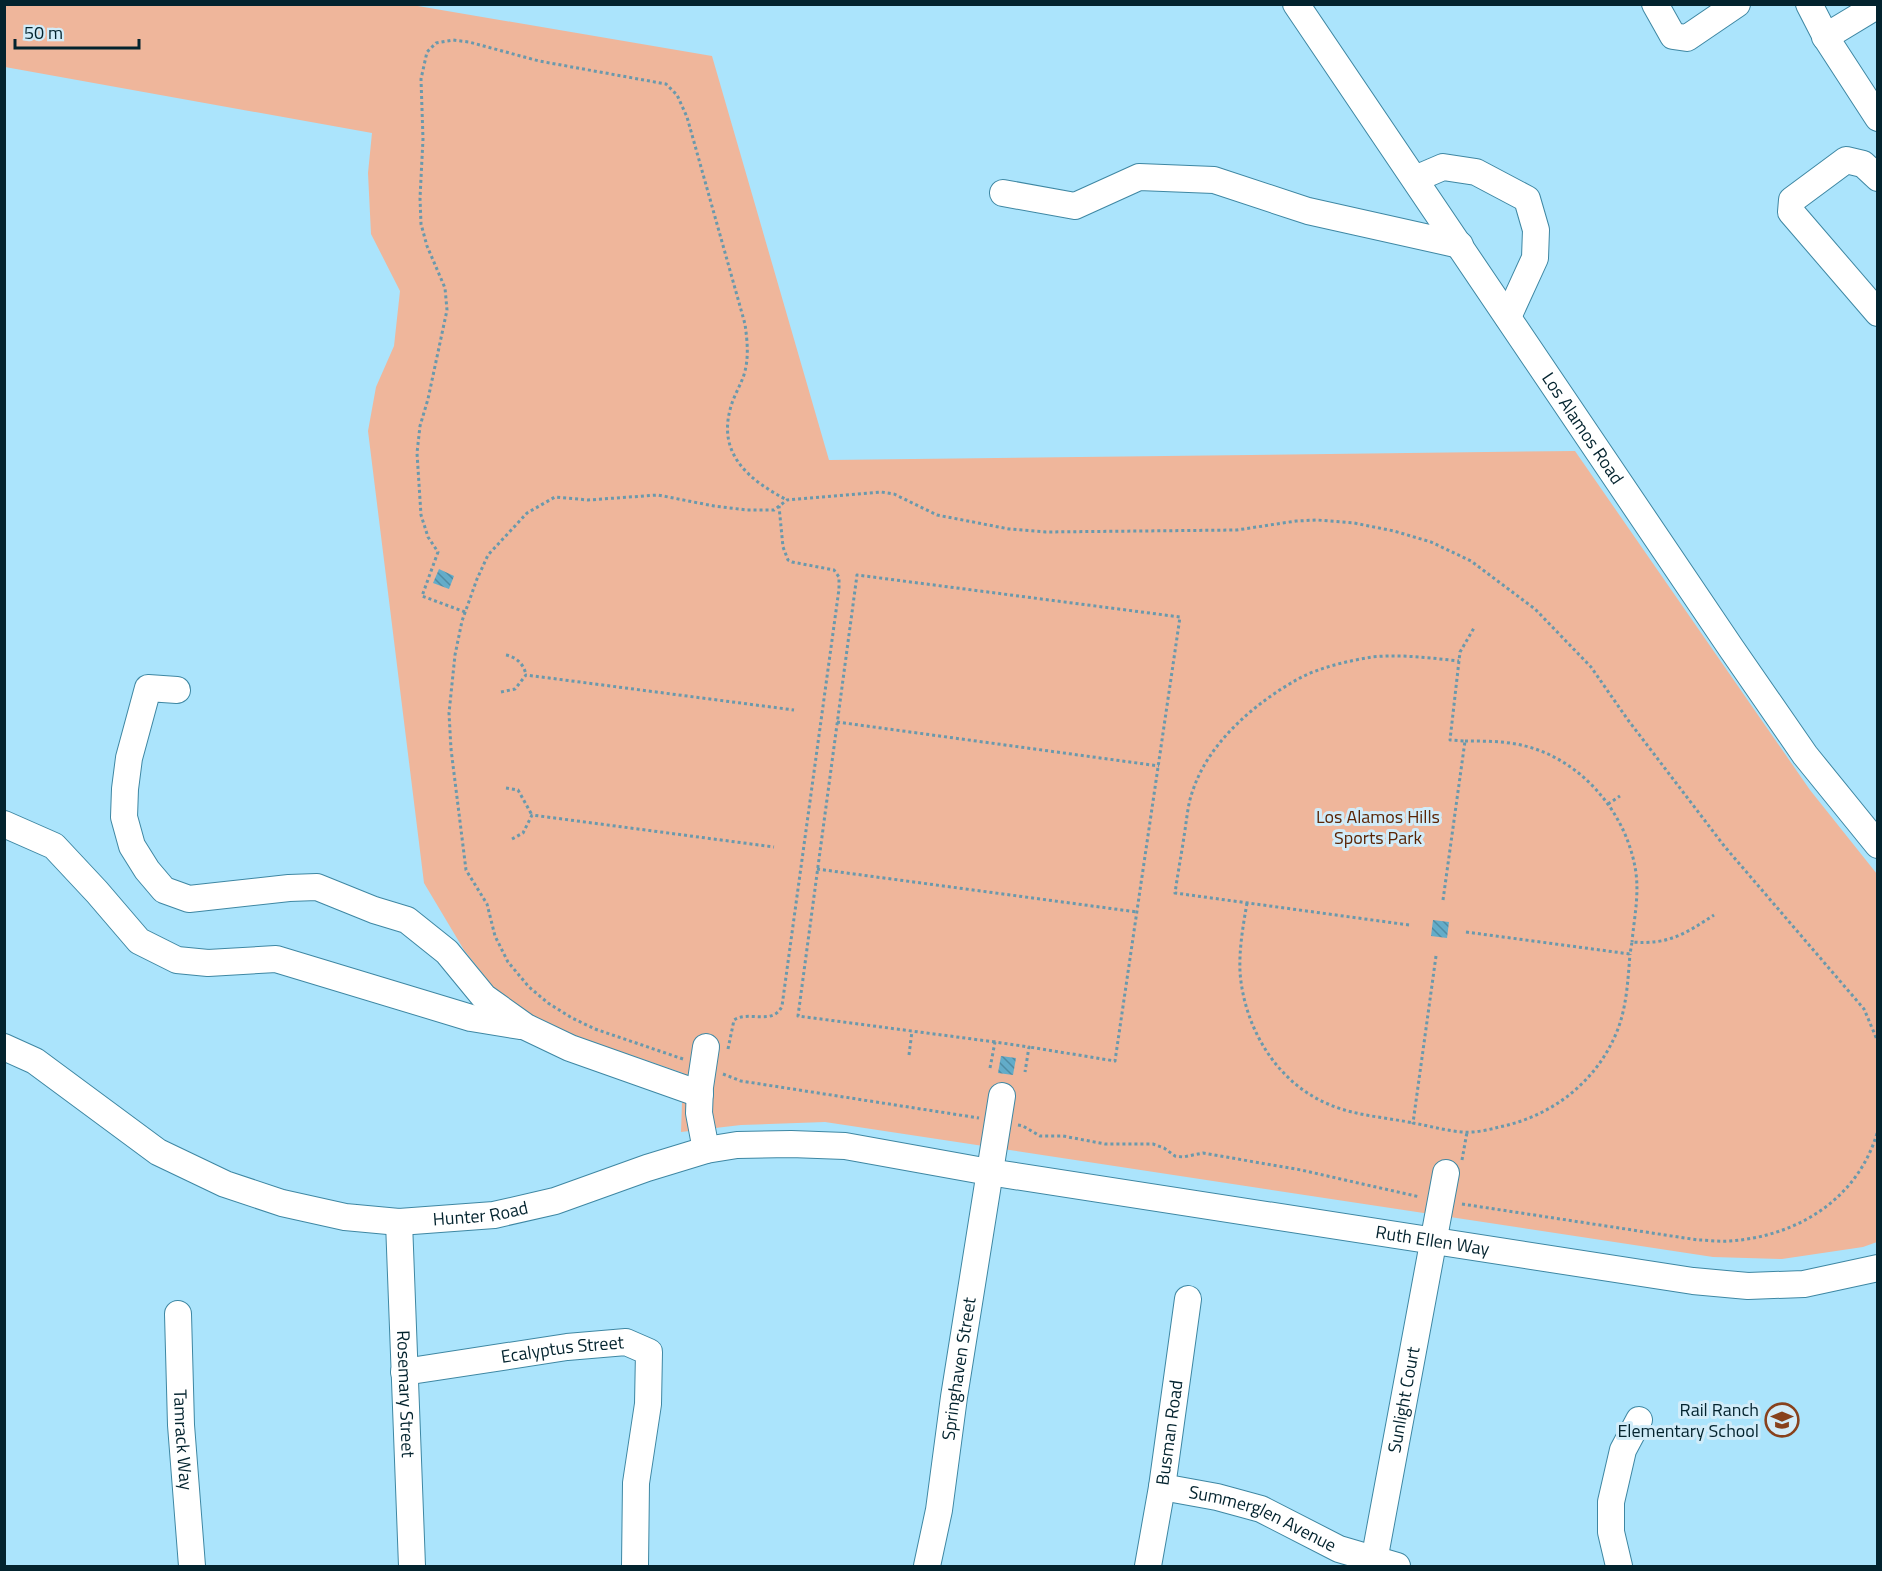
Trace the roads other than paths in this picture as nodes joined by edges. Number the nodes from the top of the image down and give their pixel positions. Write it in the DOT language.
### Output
graph roads {
  1 [pos="1296,4"];
  2 [pos="1655,4"];
  3 [pos="1737,4"];
  4 [pos="1809,4"];
  5 [pos="1878,4"];
  6 [pos="1825,37"];
  7 [pos="1878,118"];
  8 [pos="1878,178"];
  9 [pos="1415,179"];
  10 [pos="1003,193"];
  11 [pos="1460,245"];
  12 [pos="1878,313"];
  13 [pos="1508,317"];
  14 [pos="177,690"];
  15 [pos="4,824"];
  16 [pos="1878,845"];
  17 [pos="526,1027"];
  18 [pos="4,1047"];
  19 [pos="704,1056"];
  20 [pos="700,1094"];
  21 [pos="1002,1096"];
  22 [pos="706,1150"];
  23 [pos="989,1172"];
  24 [pos="1446,1173"];
  25 [pos="399,1222"];
  26 [pos="1432,1239"];
  27 [pos="1878,1268"];
  28 [pos="1188,1299"];
  29 [pos="178,1314"];
  30 [pos="404,1372"];
  31 [pos="1639,1420"];
  32 [pos="1162,1487"];
  33 [pos="1385,1564"];
  34 [pos="192,1566"];
  35 [pos="412,1566"];
  36 [pos="635,1566"];
  37 [pos="927,1566"];
  38 [pos="1148,1566"];
  39 [pos="1620,1566"];
  1 -- 9 [label="street, Los Alamos Road"];
  2 -- 3 [label="street"];
  4 -- 6 [label="street"];
  5 -- 6 [label="street"];
  6 -- 7 [label="street"];
  8 -- 12 [label="street"];
  9 -- 11 [label="street, Los Alamos Road"];
  9 -- 13 [label="street"];
  10 -- 11 [label="street"];
  11 -- 13 [label="street, Los Alamos Road"];
  13 -- 16 [label="street, Los Alamos Road"];
  14 -- 17 [label="street"];
  15 -- 17 [label="street"];
  17 -- 20 [label="street"];
  18 -- 25 [label="street, Hunter Road"];
  19 -- 20 [label="street"];
  20 -- 22 [label="street"];
  21 -- 23 [label="street, Springhaven Street"];
  22 -- 23 [label="street, Hunter Road"];
  22 -- 25 [label="street, Hunter Road"];
  23 -- 26 [label="street, Ruth Ellen Way"];
  23 -- 37 [label="street, Springhaven Street"];
  24 -- 26 [label="street, Sunlight Court"];
  25 -- 30 [label="street, Rosemary Street"];
  26 -- 27 [label="street, Ruth Ellen Way"];
  26 -- 33 [label="street, Sunlight Court"];
  28 -- 32 [label="street, Busman Road"];
  29 -- 34 [label="street, Tamrack Way"];
  30 -- 35 [label="street, Rosemary Street"];
  30 -- 36 [label="street, Ecalyptus Street"];
  31 -- 39 [label="street"];
  32 -- 33 [label="street, Summerglen Avenue"];
  32 -- 38 [label="street, Busman Road"];
}
